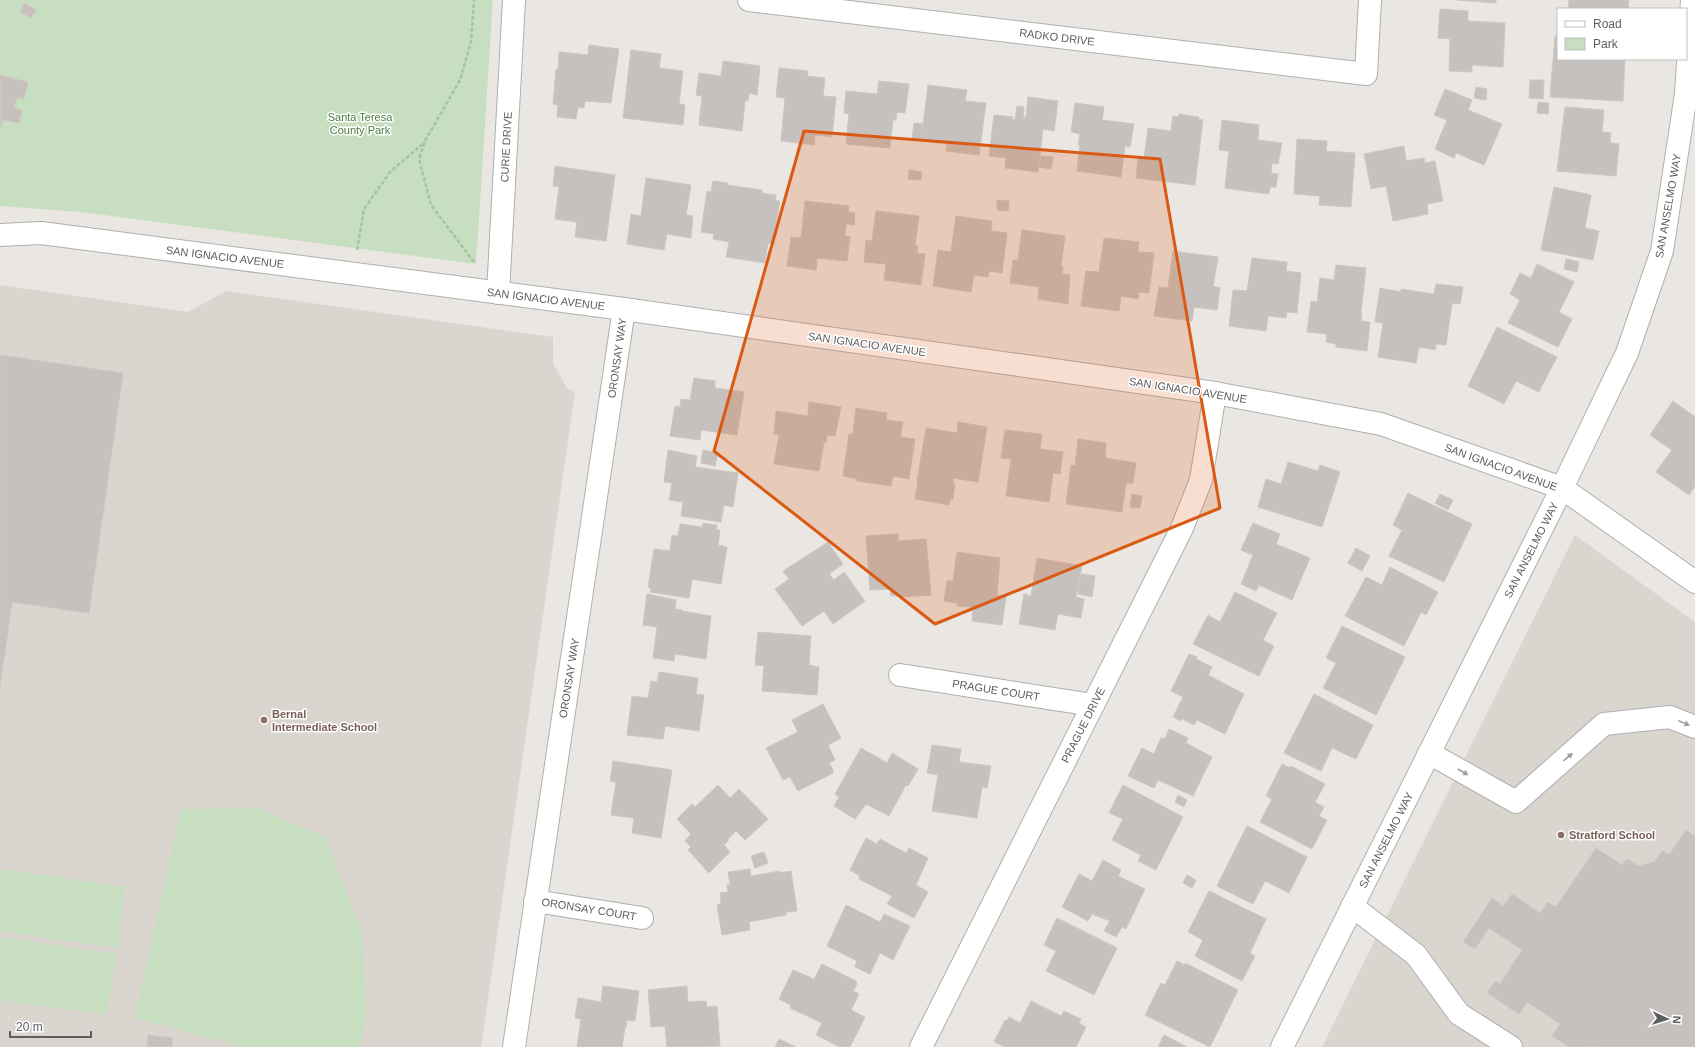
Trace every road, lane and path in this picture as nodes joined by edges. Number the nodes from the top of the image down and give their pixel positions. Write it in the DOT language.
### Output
graph roads {
  1 [pos="474,0"];
  2 [pos="514,0"];
  3 [pos="748,0"];
  4 [pos="1370,0"];
  5 [pos="1692,0"];
  6 [pos="1690,94"];
  7 [pos="425,141"];
  8 [pos="0,236"];
  9 [pos="353,274"];
  10 [pos="498,293"];
  11 [pos="624,309"];
  12 [pos="1215,393"];
  13 [pos="1562,488"];
  14 [pos="1695,582"];
  15 [pos="900,675"];
  16 [pos="1093,705"];
  17 [pos="1695,727"];
  18 [pos="1429,753"];
  19 [pos="535,901"];
  20 [pos="1352,906"];
  21 [pos="642,918"];
  22 [pos="514,1047"];
  23 [pos="921,1047"];
  24 [pos="1282,1047"];
  25 [pos="1511,1047"];
  1 -- 7 [label="path"];
  2 -- 10 [label="street, CURIE DRIVE"];
  3 -- 4 [label="street, RADKO DRIVE"];
  5 -- 6 [label="street, SAN ANSELMO WAY"];
  6 -- 13 [label="street, SAN ANSELMO WAY"];
  7 -- 9 [label="path"];
  7 -- 10 [label="path"];
  8 -- 9 [label="street, SAN IGNACIO AVENUE"];
  9 -- 10 [label="street, SAN IGNACIO AVENUE"];
  10 -- 11 [label="street, SAN IGNACIO AVENUE"];
  11 -- 12 [label="street, SAN IGNACIO AVENUE"];
  11 -- 19 [label="street, ORONSAY WAY"];
  12 -- 13 [label="street, SAN IGNACIO AVENUE"];
  12 -- 16 [label="street, PRAGUE DRIVE"];
  13 -- 14 [label="street, SAN IGNACIO AVENUE"];
  13 -- 18 [label="street, SAN ANSELMO WAY"];
  15 -- 16 [label="street, PRAGUE COURT"];
  16 -- 23 [label="street, PRAGUE DRIVE"];
  18 -- 17 [label="street, one-way"];
  18 -- 20 [label="street, SAN ANSELMO WAY"];
  19 -- 21 [label="street, ORONSAY COURT"];
  19 -- 22 [label="street, ORONSAY WAY"];
  20 -- 24 [label="street, SAN ANSELMO WAY"];
  20 -- 25 [label="street"];
}
